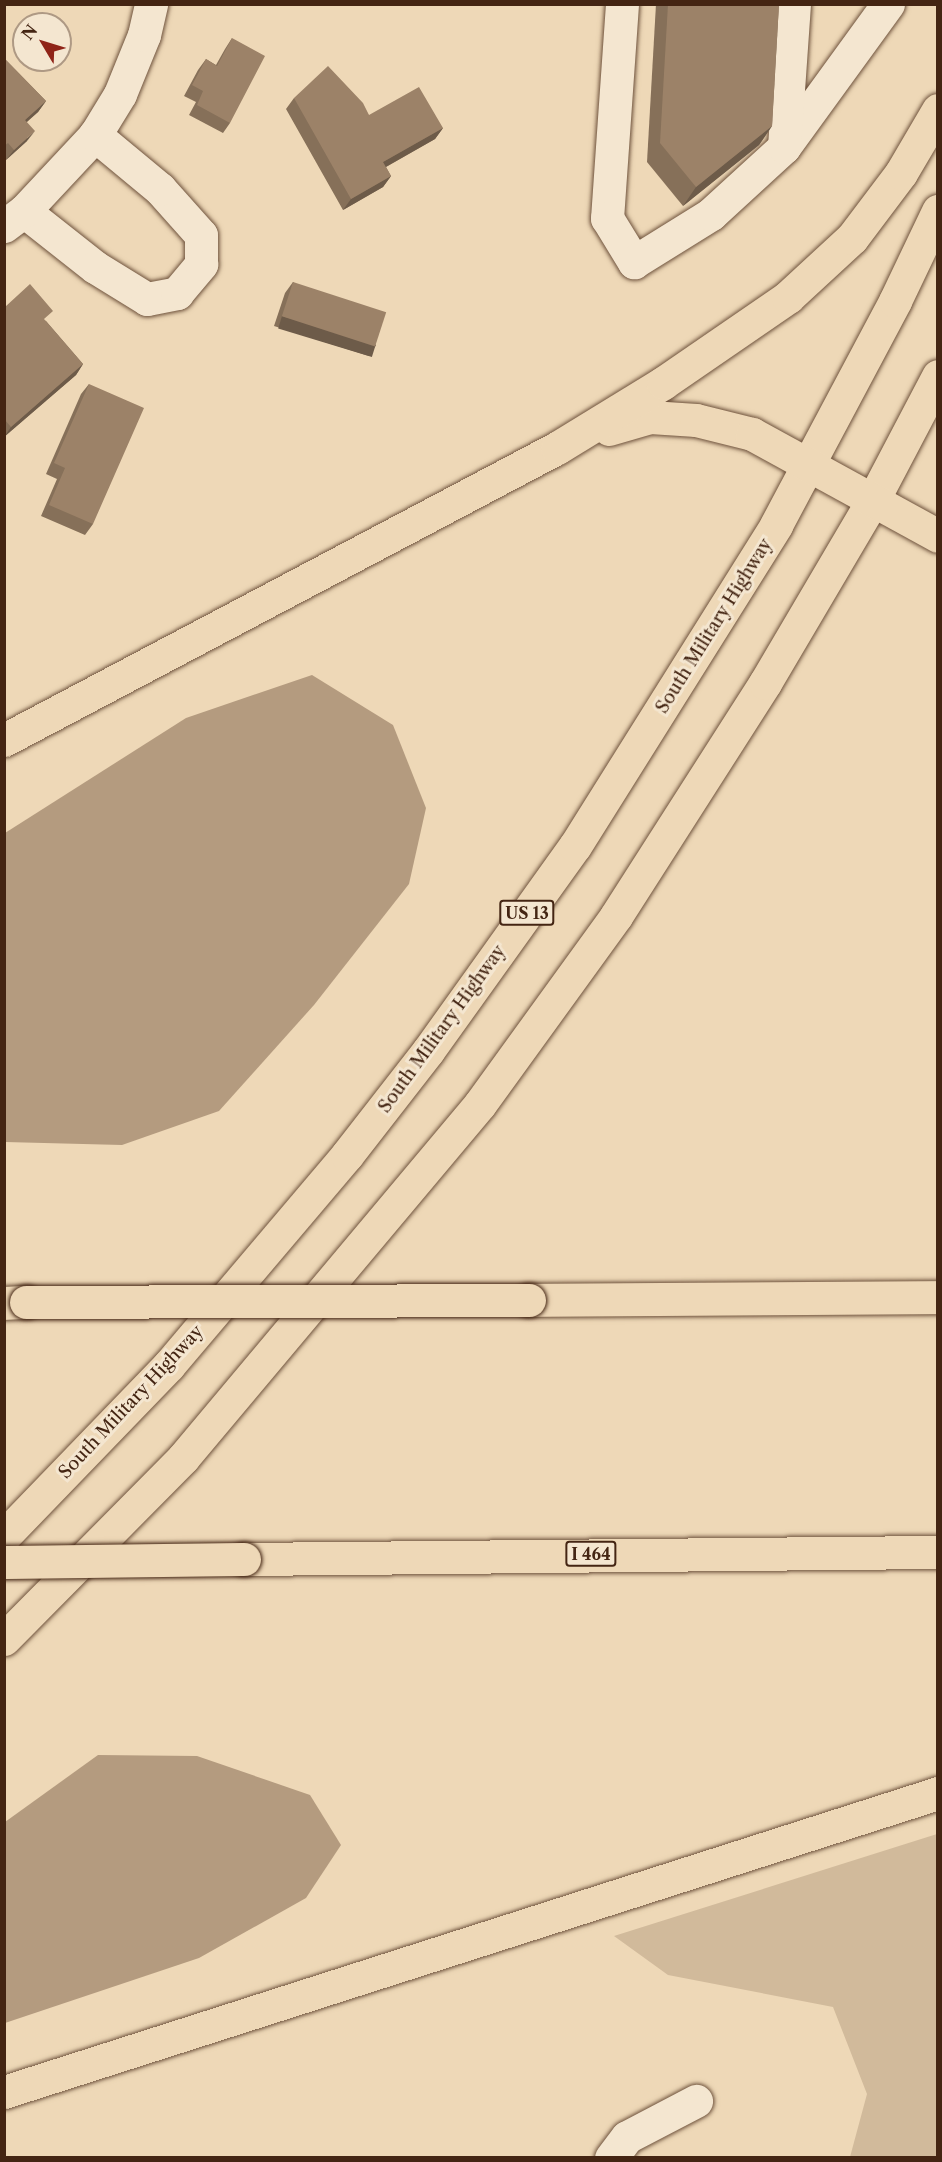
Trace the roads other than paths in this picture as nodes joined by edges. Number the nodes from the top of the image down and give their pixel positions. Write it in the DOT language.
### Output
graph roads {
  1 [pos="151,4"];
  2 [pos="622,4"];
  3 [pos="794,4"];
  4 [pos="888,4"];
  5 [pos="938,110"];
  6 [pos="96,135"];
  7 [pos="784,147"];
  8 [pos="938,211"];
  9 [pos="14,219"];
  10 [pos="938,376"];
  11 [pos="557,448"];
  12 [pos="808,464"];
  13 [pos="873,500"];
  14 [pos="938,536"];
  15 [pos="4,740"];
  16 [pos="938,1297"];
  17 [pos="15,1303"];
  18 [pos="4,1536"];
  19 [pos="938,1552"];
  20 [pos="4,1562"];
  21 [pos="4,1639"];
  22 [pos="938,1793"];
  23 [pos="4,2092"];
  24 [pos="696,2101"];
  25 [pos="611,2157"];
  1 -- 6 [label="street"];
  2 -- 7 [label="street"];
  3 -- 7 [label="street"];
  4 -- 7 [label="street"];
  5 -- 11 [label="main road"];
  6 -- 9 [label="street"];
  6 -- 9 [label="street"];
  8 -- 12 [label="main road, South Military Highway / US 13"];
  10 -- 13 [label="main road"];
  11 -- 12 [label="main road"];
  11 -- 15 [label="main road"];
  12 -- 13 [label="main road"];
  12 -- 18 [label="main road, South Military Highway / US 13"];
  13 -- 14 [label="main road"];
  13 -- 21 [label="main road"];
  16 -- 17 [label="main road, bridge"];
  19 -- 20 [label="main road, I 464, bridge"];
  22 -- 23 [label="main road"];
  24 -- 25 [label="street"];
}
